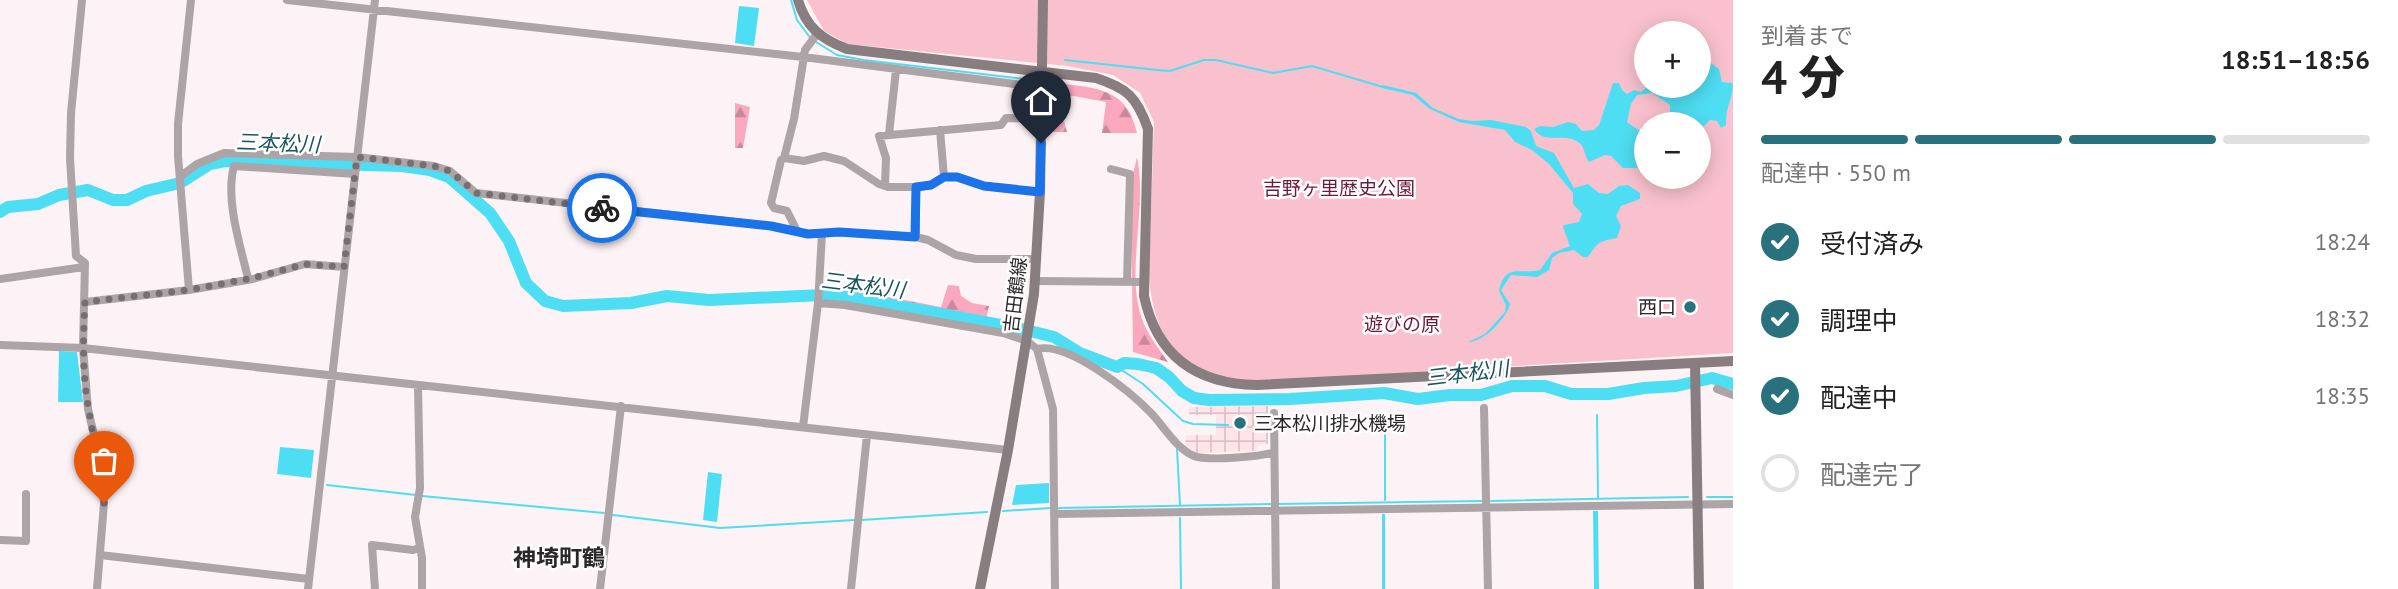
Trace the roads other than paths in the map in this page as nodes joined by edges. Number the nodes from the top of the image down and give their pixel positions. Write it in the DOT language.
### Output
graph roads {
  1 [pos="82,0"];
  2 [pos="191,0"];
  3 [pos="286,0"];
  4 [pos="374,0"];
  5 [pos="798,0"];
  6 [pos="1043,0"];
  7 [pos="373,10"];
  8 [pos="813,38"];
  9 [pos="803,57"];
  10 [pos="977,64"];
  11 [pos="896,70"];
  12 [pos="1042,72"];
  13 [pos="975,80"];
  14 [pos="1042,119"];
  15 [pos="940,130"];
  16 [pos="889,134"];
  17 [pos="357,157"];
  18 [pos="783,158"];
  19 [pos="1111,169"];
  20 [pos="355,174"];
  21 [pos="181,176"];
  22 [pos="944,177"];
  23 [pos="885,186"];
  24 [pos="916,187"];
  25 [pos="1040,192"];
  26 [pos="797,231"];
  27 [pos="822,234"];
  28 [pos="915,237"];
  29 [pos="1037,260"];
  30 [pos="84,267"];
  31 [pos="344,267"];
  32 [pos="248,278"];
  33 [pos="0,279"];
  34 [pos="1036,281"];
  35 [pos="1127,282"];
  36 [pos="1144,282"];
  37 [pos="189,290"];
  38 [pos="85,302"];
  39 [pos="818,303"];
  40 [pos="1027,341"];
  41 [pos="0,345"];
  42 [pos="83,348"];
  43 [pos="1037,349"];
  44 [pos="1733,361"];
  45 [pos="1695,367"];
  46 [pos="333,374"];
  47 [pos="418,386"];
  48 [pos="1717,389"];
  49 [pos="1733,395"];
  50 [pos="621,406"];
  51 [pos="1484,408"];
  52 [pos="1274,413"];
  53 [pos="803,427"];
  54 [pos="867,435"];
  55 [pos="1008,450"];
  56 [pos="1274,452"];
  57 [pos="26,494"];
  58 [pos="1487,503"];
  59 [pos="1733,504"];
  60 [pos="1698,505"];
  61 [pos="1275,507"];
  62 [pos="1054,510"];
  63 [pos="0,540"];
  64 [pos="419,548"];
  65 [pos="100,555"];
  66 [pos="309,579"];
  67 [pos="97,589"];
  68 [pos="308,589"];
  69 [pos="375,589"];
  70 [pos="422,589"];
  71 [pos="600,589"];
  72 [pos="851,589"];
  73 [pos="980,589"];
  74 [pos="1055,589"];
  75 [pos="1276,589"];
  76 [pos="1488,589"];
  77 [pos="1699,589"];
  1 -- 30 [label="street"];
  2 -- 21 [label="street"];
  3 -- 7 [label="street"];
  4 -- 7 [label="street"];
  5 -- 8 [label="street"];
  6 -- 12 [label="street, 吉田鶴線"];
  7 -- 9 [label="street"];
  7 -- 17 [label="street"];
  8 -- 9 [label="street"];
  8 -- 10 [label="street"];
  9 -- 11 [label="street"];
  9 -- 18 [label="street"];
  10 -- 12 [label="street"];
  10 -- 13 [label="street"];
  11 -- 13 [label="street"];
  11 -- 16 [label="street"];
  12 -- 13 [label="street"];
  12 -- 14 [label="street, 吉田鶴線"];
  12 -- 36 [label="street"];
  14 -- 15 [label="street"];
  14 -- 25 [label="street, 吉田鶴線"];
  15 -- 16 [label="street"];
  15 -- 22 [label="street"];
  16 -- 23 [label="street"];
  17 -- 20 [label="street"];
  17 -- 21 [label="street"];
  17 -- 26 [label="street"];
  18 -- 23 [label="street"];
  18 -- 26 [label="street"];
  19 -- 35 [label="street"];
  20 -- 31 [label="street"];
  20 -- 32 [label="street"];
  21 -- 37 [label="street"];
  22 -- 24 [label="street"];
  22 -- 25 [label="street"];
  23 -- 24 [label="street"];
  24 -- 28 [label="street"];
  25 -- 29 [label="street, 吉田鶴線"];
  26 -- 27 [label="street"];
  27 -- 28 [label="street"];
  27 -- 39 [label="street"];
  28 -- 29 [label="street"];
  29 -- 34 [label="street, 吉田鶴線"];
  30 -- 33 [label="street"];
  30 -- 38 [label="street"];
  31 -- 32 [label="street"];
  31 -- 46 [label="street"];
  32 -- 37 [label="street"];
  34 -- 35 [label="street"];
  34 -- 40 [label="street, 吉田鶴線"];
  35 -- 36 [label="street"];
  36 -- 45 [label="street"];
  37 -- 38 [label="street"];
  38 -- 42 [label="street"];
  39 -- 40 [label="street"];
  39 -- 53 [label="street"];
  40 -- 43 [label="street"];
  40 -- 55 [label="street, 吉田鶴線"];
  41 -- 42 [label="street"];
  42 -- 46 [label="street"];
  42 -- 65 [label="street"];
  43 -- 56 [label="street"];
  43 -- 62 [label="street"];
  44 -- 45 [label="street"];
  45 -- 60 [label="street"];
  46 -- 47 [label="street"];
  46 -- 66 [label="street"];
  47 -- 50 [label="street"];
  47 -- 64 [label="street"];
  48 -- 49 [label="street"];
  50 -- 53 [label="street"];
  50 -- 71 [label="street"];
  51 -- 58 [label="street"];
  52 -- 56 [label="street"];
  53 -- 54 [label="street"];
  54 -- 55 [label="street"];
  54 -- 72 [label="street"];
  55 -- 73 [label="street, 吉田鶴線"];
  56 -- 61 [label="street"];
  57 -- 63 [label="street"];
  58 -- 60 [label="street"];
  58 -- 61 [label="street"];
  58 -- 76 [label="street"];
  59 -- 60 [label="street"];
  60 -- 77 [label="street"];
  61 -- 62 [label="street"];
  61 -- 75 [label="street"];
  62 -- 74 [label="street"];
  64 -- 69 [label="street"];
  64 -- 70 [label="street"];
  65 -- 66 [label="street"];
  65 -- 67 [label="street"];
  66 -- 68 [label="street"];
}
